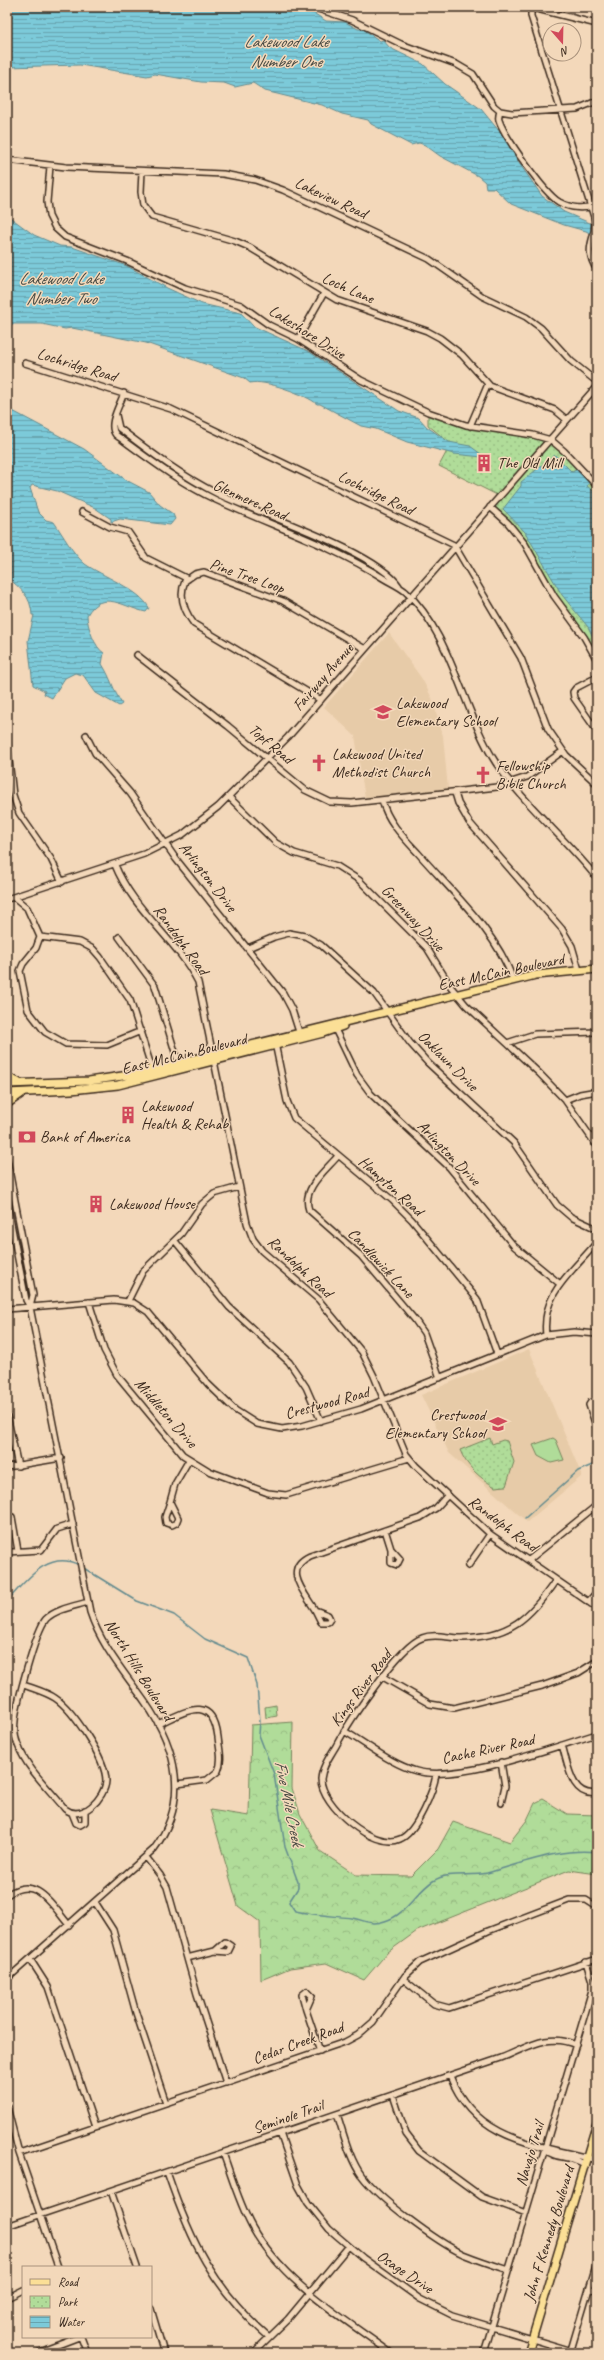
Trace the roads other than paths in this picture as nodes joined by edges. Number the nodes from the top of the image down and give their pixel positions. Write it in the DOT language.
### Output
graph roads {
  1 [pos="312,7"];
  2 [pos="530,7"];
  3 [pos="597,24"];
  4 [pos="597,101"];
  5 [pos="500,111"];
  6 [pos="561,111"];
  7 [pos="7,160"];
  8 [pos="50,166"];
  9 [pos="142,171"];
  10 [pos="597,205"];
  11 [pos="591,207"];
  12 [pos="597,270"];
  13 [pos="324,293"];
  14 [pos="298,339"];
  15 [pos="25,363"];
  16 [pos="597,382"];
  17 [pos="488,384"];
  18 [pos="597,386"];
  19 [pos="124,393"];
  20 [pos="567,420"];
  21 [pos="470,426"];
  22 [pos="549,441"];
  23 [pos="597,486"];
  24 [pos="490,507"];
  25 [pos="82,512"];
  26 [pos="455,546"];
  27 [pos="188,579"];
  28 [pos="412,597"];
  29 [pos="365,649"];
  30 [pos="137,655"];
  31 [pos="597,660"];
  32 [pos="597,678"];
  33 [pos="321,700"];
  34 [pos="597,730"];
  35 [pos="86,735"];
  36 [pos="7,742"];
  37 [pos="563,751"];
  38 [pos="268,758"];
  39 [pos="9,779"];
  40 [pos="512,783"];
  41 [pos="597,784"];
  42 [pos="455,793"];
  43 [pos="229,797"];
  44 [pos="382,800"];
  45 [pos="166,844"];
  46 [pos="115,864"];
  47 [pos="597,878"];
  48 [pos="62,882"];
  49 [pos="14,897"];
  50 [pos="7,899"];
  51 [pos="40,937"];
  52 [pos="119,937"];
  53 [pos="248,948"];
  54 [pos="597,969"];
  55 [pos="579,970"];
  56 [pos="513,980"];
  57 [pos="457,994"];
  58 [pos="388,1012"];
  59 [pos="364,1018"];
  60 [pos="334,1029"];
  61 [pos="142,1031"];
  62 [pos="597,1032"];
  63 [pos="300,1035"];
  64 [pos="275,1042"];
  65 [pos="507,1043"];
  66 [pos="212,1058"];
  67 [pos="179,1066"];
  68 [pos="153,1073"];
  69 [pos="7,1077"];
  70 [pos="28,1083"];
  71 [pos="7,1084"];
  72 [pos="597,1091"];
  73 [pos="7,1093"];
  74 [pos="25,1093"];
  75 [pos="565,1100"];
  76 [pos="7,1104"];
  77 [pos="597,1146"];
  78 [pos="338,1156"];
  79 [pos="7,1160"];
  80 [pos="239,1187"];
  81 [pos="7,1203"];
  82 [pos="597,1229"];
  83 [pos="175,1241"];
  84 [pos="597,1242"];
  85 [pos="560,1284"];
  86 [pos="128,1301"];
  87 [pos="89,1302"];
  88 [pos="30,1307"];
  89 [pos="7,1309"];
  90 [pos="597,1334"];
  91 [pos="546,1335"];
  92 [pos="497,1354"];
  93 [pos="440,1378"];
  94 [pos="384,1401"];
  95 [pos="597,1402"];
  96 [pos="597,1410"];
  97 [pos="7,1415"];
  98 [pos="594,1420"];
  99 [pos="321,1421"];
  100 [pos="597,1428"];
  101 [pos="60,1458"];
  102 [pos="410,1458"];
  103 [pos="189,1460"];
  104 [pos="18,1466"];
  105 [pos="7,1468"];
  106 [pos="447,1496"];
  107 [pos="170,1502"];
  108 [pos="597,1505"];
  109 [pos="12,1517"];
  110 [pos="73,1524"];
  111 [pos="385,1530"];
  112 [pos="490,1534"];
  113 [pos="391,1549"];
  114 [pos="18,1551"];
  115 [pos="7,1552"];
  116 [pos="529,1560"];
  117 [pos="468,1566"];
  118 [pos="556,1580"];
  119 [pos="597,1592"];
  120 [pos="88,1602"];
  121 [pos="588,1602"];
  122 [pos="597,1608"];
  123 [pos="314,1610"];
  124 [pos="597,1660"];
  125 [pos="383,1677"];
  126 [pos="24,1685"];
  127 [pos="158,1724"];
  128 [pos="344,1731"];
  129 [pos="597,1734"];
  130 [pos="562,1745"];
  131 [pos="501,1762"];
  132 [pos="436,1774"];
  133 [pos="177,1784"];
  134 [pos="597,1793"];
  135 [pos="501,1803"];
  136 [pos="85,1810"];
  137 [pos="72,1812"];
  138 [pos="146,1857"];
  139 [pos="7,1895"];
  140 [pos="95,1902"];
  141 [pos="597,1907"];
  142 [pos="69,1924"];
  143 [pos="215,1951"];
  144 [pos="187,1958"];
  145 [pos="30,1959"];
  146 [pos="597,1959"];
  147 [pos="586,1962"];
  148 [pos="7,1979"];
  149 [pos="403,1979"];
  150 [pos="306,2010"];
  151 [pos="576,2044"];
  152 [pos="320,2051"];
  153 [pos="450,2076"];
  154 [pos="226,2083"];
  155 [pos="393,2095"];
  156 [pos="166,2103"];
  157 [pos="7,2107"];
  158 [pos="337,2114"];
  159 [pos="597,2123"];
  160 [pos="95,2127"];
  161 [pos="280,2133"];
  162 [pos="545,2149"];
  163 [pos="19,2153"];
  164 [pos="223,2153"];
  165 [pos="587,2157"];
  166 [pos="597,2160"];
  167 [pos="585,2165"];
  168 [pos="167,2172"];
  169 [pos="111,2191"];
  170 [pos="526,2213"];
  171 [pos="40,2215"];
  172 [pos="7,2226"];
  173 [pos="348,2247"];
  174 [pos="597,2262"];
  175 [pos="58,2266"];
  176 [pos="137,2266"];
  177 [pos="509,2270"];
  178 [pos="589,2288"];
  179 [pos="22,2290"];
  180 [pos="597,2290"];
  181 [pos="310,2294"];
  182 [pos="7,2298"];
  183 [pos="152,2312"];
  184 [pos="492,2327"];
  185 [pos="269,2337"];
  186 [pos="77,2338"];
  187 [pos="80,2338"];
  188 [pos="532,2340"];
  189 [pos="571,2350"];
  190 [pos="37,2353"];
  191 [pos="86,2353"];
  192 [pos="164,2353"];
  193 [pos="253,2353"];
  194 [pos="391,2353"];
  195 [pos="484,2353"];
  196 [pos="528,2353"];
  197 [pos="579,2353"];
  1 -- 5 [label="street"];
  2 -- 3 [label="street"];
  2 -- 6 [label="street"];
  4 -- 6 [label="street"];
  5 -- 6 [label="street"];
  5 -- 11 [label="street"];
  6 -- 11 [label="street"];
  7 -- 8 [label="street, Lakeview Road"];
  8 -- 9 [label="street, Lakeview Road"];
  8 -- 14 [label="street, Lakeshore Drive"];
  9 -- 13 [label="street, Loch Lane"];
  9 -- 16 [label="street, Lakeview Road"];
  10 -- 11 [label="street"];
  11 -- 12 [label="street"];
  13 -- 14 [label="street"];
  13 -- 17 [label="street, Loch Lane"];
  14 -- 21 [label="street, Lakeshore Drive"];
  15 -- 19 [label="street, Lochridge Road"];
  17 -- 20 [label="street, Loch Lane"];
  17 -- 21 [label="street"];
  18 -- 20 [label="street, Fairway Avenue"];
  19 -- 26 [label="street, Lochridge Road"];
  19 -- 28 [label="street, Glenmere Road"];
  20 -- 22 [label="street, Fairway Avenue"];
  21 -- 22 [label="street, Lakeshore Drive"];
  22 -- 23 [label="street, Lakeshore Drive"];
  22 -- 24 [label="street, Fairway Avenue"];
  24 -- 26 [label="street, Fairway Avenue"];
  24 -- 31 [label="street"];
  25 -- 27 [label="street"];
  26 -- 28 [label="street, Fairway Avenue"];
  26 -- 37 [label="street"];
  27 -- 29 [label="street, Pine Tree Loop"];
  27 -- 33 [label="street, Pine Tree Loop"];
  28 -- 29 [label="street, Fairway Avenue"];
  28 -- 40 [label="street, Glenmere Road"];
  29 -- 33 [label="street, Fairway Avenue"];
  30 -- 38 [label="street, Topf Road"];
  32 -- 34 [label="street"];
  33 -- 38 [label="street, Fairway Avenue"];
  35 -- 45 [label="street, Arlington Drive"];
  36 -- 39 [label="street"];
  37 -- 40 [label="street, Topf Road"];
  37 -- 41 [label="street"];
  38 -- 43 [label="street, Fairway Avenue"];
  38 -- 44 [label="street, Topf Road"];
  39 -- 48 [label="street"];
  40 -- 42 [label="street, Topf Road"];
  40 -- 47 [label="street, Glenmere Road"];
  42 -- 44 [label="street, Topf Road"];
  42 -- 55 [label="street"];
  43 -- 45 [label="street, Fairway Avenue"];
  43 -- 57 [label="street, Greenway Drive"];
  44 -- 56 [label="street"];
  45 -- 46 [label="street, Fairway Avenue"];
  45 -- 53 [label="street, Arlington Drive"];
  46 -- 48 [label="street, Fairway Avenue"];
  46 -- 66 [label="street, Randolph Road"];
  48 -- 49 [label="street, Fairway Avenue"];
  49 -- 50 [label="street, Fairway Avenue"];
  49 -- 51 [label="street"];
  51 -- 61 [label="street"];
  51 -- 61 [label="street"];
  52 -- 67 [label="street"];
  53 -- 58 [label="street, Oaklawn Drive"];
  53 -- 63 [label="street, Arlington Drive"];
  54 -- 55 [label="main road, East McCain Boulevard"];
  55 -- 56 [label="main road, East McCain Boulevard"];
  56 -- 57 [label="main road, East McCain Boulevard"];
  57 -- 58 [label="main road, East McCain Boulevard"];
  57 -- 65 [label="street, Greenway Drive"];
  58 -- 59 [label="main road, East McCain Boulevard"];
  58 -- 82 [label="street, Oaklawn Drive"];
  59 -- 60 [label="main road, East McCain Boulevard"];
  59 -- 63 [label="main road, East McCain Boulevard"];
  60 -- 63 [label="main road, East McCain Boulevard"];
  60 -- 85 [label="street, Arlington Drive"];
  61 -- 68 [label="street"];
  62 -- 65 [label="street"];
  63 -- 64 [label="main road, East McCain Boulevard"];
  64 -- 66 [label="main road, East McCain Boulevard"];
  64 -- 78 [label="street, Hampton Road"];
  65 -- 75 [label="street, Greenway Drive"];
  66 -- 67 [label="main road, East McCain Boulevard"];
  66 -- 80 [label="street, Randolph Road"];
  67 -- 68 [label="main road, East McCain Boulevard"];
  68 -- 70 [label="main road, East McCain Boulevard"];
  68 -- 74 [label="main road, East McCain Boulevard"];
  69 -- 70 [label="main road"];
  70 -- 71 [label="main road, East McCain Boulevard"];
  72 -- 75 [label="street"];
  73 -- 74 [label="main road, East McCain Boulevard"];
  74 -- 76 [label="main road"];
  75 -- 77 [label="street, Greenway Drive"];
  78 -- 92 [label="street, Hampton Road"];
  78 -- 93 [label="street, Candlewick Lane"];
  79 -- 88 [label="street, North Hills Boulevard"];
  80 -- 83 [label="street"];
  80 -- 94 [label="street, Randolph Road"];
  81 -- 88 [label="street, North Hills Boulevard"];
  83 -- 86 [label="street"];
  83 -- 99 [label="street"];
  84 -- 85 [label="street"];
  85 -- 91 [label="street"];
  86 -- 87 [label="street"];
  86 -- 99 [label="street, Crestwood Road"];
  87 -- 88 [label="street"];
  87 -- 103 [label="street, Middleton Drive"];
  88 -- 89 [label="street"];
  88 -- 101 [label="street, North Hills Boulevard"];
  90 -- 91 [label="street, Crestwood Road"];
  91 -- 92 [label="street, Crestwood Road"];
  92 -- 93 [label="street, Crestwood Road"];
  93 -- 94 [label="street, Crestwood Road"];
  94 -- 99 [label="street, Crestwood Road"];
  94 -- 102 [label="street, Randolph Road"];
  95 -- 98 [label="street"];
  96 -- 98 [label="street"];
  97 -- 104 [label="street"];
  98 -- 100 [label="street"];
  101 -- 104 [label="street"];
  101 -- 110 [label="street, North Hills Boulevard"];
  102 -- 103 [label="street, Middleton Drive"];
  102 -- 106 [label="street, Randolph Road"];
  103 -- 107 [label="street"];
  104 -- 105 [label="street"];
  106 -- 111 [label="street"];
  106 -- 112 [label="street, Randolph Road"];
  108 -- 116 [label="street"];
  109 -- 114 [label="street"];
  110 -- 114 [label="street"];
  110 -- 120 [label="street, North Hills Boulevard"];
  111 -- 113 [label="street"];
  111 -- 123 [label="street"];
  112 -- 116 [label="street, Randolph Road"];
  112 -- 117 [label="street"];
  114 -- 115 [label="street"];
  116 -- 118 [label="street, Randolph Road"];
  118 -- 121 [label="street, Randolph Road"];
  118 -- 125 [label="street, Kings River Road"];
  119 -- 121 [label="street"];
  120 -- 126 [label="street"];
  120 -- 127 [label="street, North Hills Boulevard"];
  121 -- 122 [label="street, Randolph Road"];
  124 -- 125 [label="street"];
  125 -- 128 [label="street, Kings River Road"];
  126 -- 136 [label="street"];
  126 -- 137 [label="street"];
  127 -- 133 [label="street, North Hills Boulevard"];
  127 -- 133 [label="street"];
  128 -- 132 [label="street, Cache River Road"];
  128 -- 132 [label="street, Kings River Road"];
  129 -- 130 [label="street, Cache River Road"];
  130 -- 131 [label="street, Cache River Road"];
  130 -- 134 [label="street"];
  131 -- 132 [label="street, Cache River Road"];
  131 -- 135 [label="street"];
  133 -- 138 [label="street, North Hills Boulevard"];
  136 -- 137 [label="street"];
  136 -- 137 [label="street"];
  138 -- 140 [label="street, North Hills Boulevard"];
  138 -- 144 [label="street"];
  139 -- 142 [label="street"];
  140 -- 142 [label="street, North Hills Boulevard"];
  140 -- 156 [label="street"];
  141 -- 149 [label="street, Cedar Creek Road"];
  142 -- 145 [label="street, North Hills Boulevard"];
  143 -- 144 [label="street"];
  144 -- 154 [label="street"];
  145 -- 148 [label="street, North Hills Boulevard"];
  145 -- 160 [label="street"];
  146 -- 147 [label="street"];
  147 -- 149 [label="street"];
  147 -- 151 [label="street, Navajo Trail"];
  149 -- 152 [label="street, Cedar Creek Road"];
  150 -- 152 [label="street"];
  151 -- 153 [label="street, Seminole Trail"];
  151 -- 162 [label="street, Navajo Trail"];
  152 -- 154 [label="street, Cedar Creek Road"];
  153 -- 155 [label="street, Seminole Trail"];
  153 -- 162 [label="street"];
  154 -- 156 [label="street, Cedar Creek Road"];
  155 -- 158 [label="street, Seminole Trail"];
  155 -- 170 [label="street"];
  156 -- 160 [label="street, Cedar Creek Road"];
  157 -- 163 [label="street"];
  158 -- 161 [label="street, Seminole Trail"];
  158 -- 177 [label="street"];
  159 -- 165 [label="main road, John F Kennedy Boulevard"];
  160 -- 163 [label="street, Cedar Creek Road"];
  161 -- 164 [label="street, Seminole Trail"];
  161 -- 173 [label="street, Osage Drive"];
  162 -- 165 [label="street"];
  162 -- 167 [label="street"];
  162 -- 170 [label="street, Navajo Trail"];
  163 -- 171 [label="street"];
  164 -- 168 [label="street, Seminole Trail"];
  164 -- 181 [label="street"];
  165 -- 166 [label="street"];
  165 -- 167 [label="main road, John F Kennedy Boulevard"];
  167 -- 188 [label="main road, John F Kennedy Boulevard"];
  168 -- 169 [label="street, Seminole Trail"];
  168 -- 185 [label="street"];
  169 -- 171 [label="street, Seminole Trail"];
  169 -- 176 [label="street"];
  170 -- 177 [label="street, Navajo Trail"];
  171 -- 172 [label="street, Seminole Trail"];
  171 -- 175 [label="street"];
  173 -- 181 [label="street"];
  173 -- 184 [label="street, Osage Drive"];
  174 -- 178 [label="street"];
  177 -- 184 [label="street, Navajo Trail"];
  178 -- 180 [label="street"];
  178 -- 189 [label="street"];
  179 -- 182 [label="street"];
  181 -- 185 [label="street"];
  181 -- 194 [label="street"];
  183 -- 192 [label="street"];
  184 -- 188 [label="street, Osage Drive"];
  184 -- 195 [label="street, Navajo Trail"];
  185 -- 193 [label="street"];
  186 -- 190 [label="street"];
  187 -- 191 [label="street"];
  188 -- 189 [label="street, Osage Drive"];
  188 -- 196 [label="main road, John F Kennedy Boulevard"];
  189 -- 197 [label="street, Osage Drive"];
}
